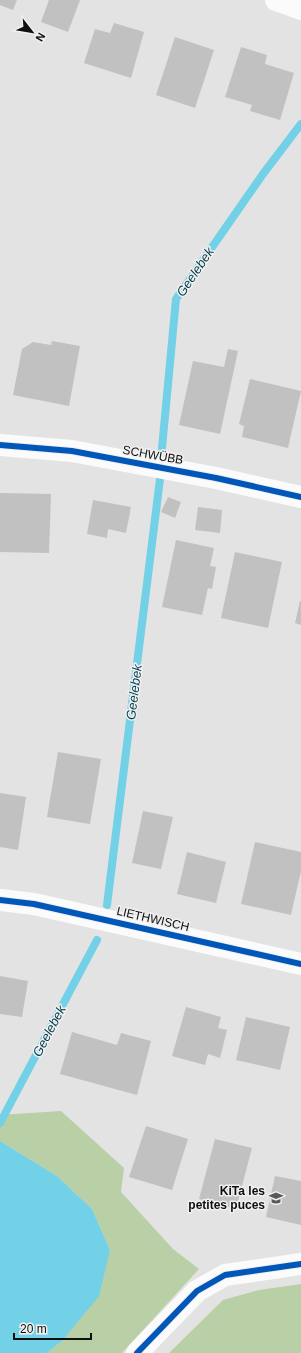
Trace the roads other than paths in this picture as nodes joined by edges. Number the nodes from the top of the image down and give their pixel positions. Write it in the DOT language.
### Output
graph roads {
  1 [pos="276,0"];
  2 [pos="301,9"];
  3 [pos="0,445"];
  4 [pos="301,497"];
  5 [pos="0,900"];
  6 [pos="301,964"];
  7 [pos="301,1264"];
  8 [pos="137,1353"];
  1 -- 2 [label="street"];
  3 -- 4 [label="street, SCHWÜBB"];
  5 -- 6 [label="street, LIETHWISCH"];
  7 -- 8 [label="street"];
}
